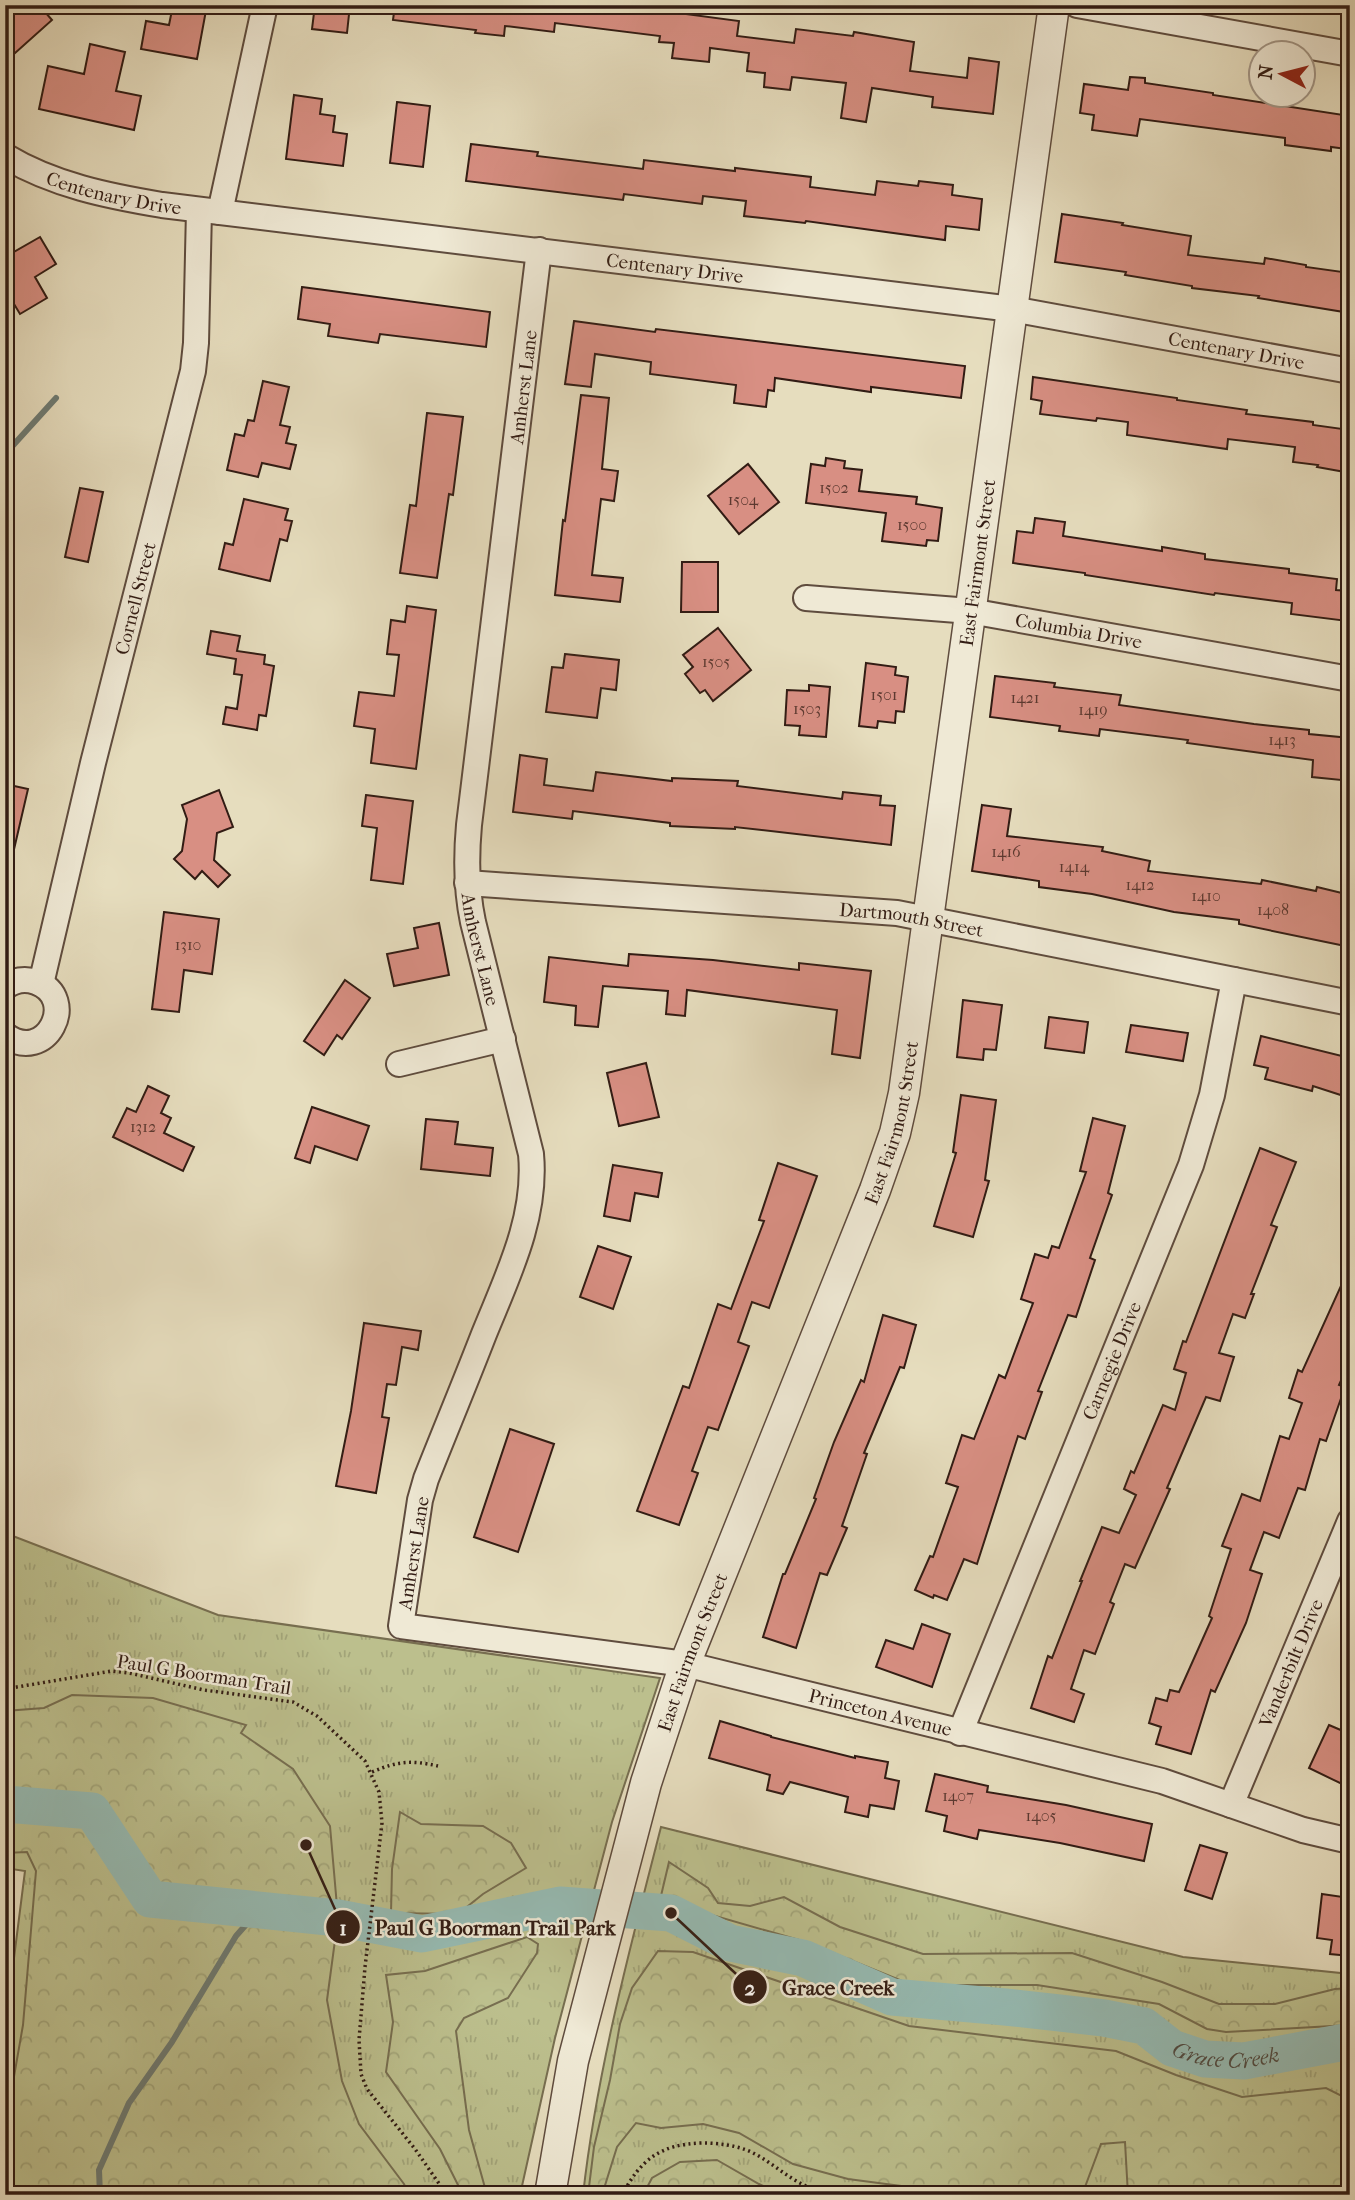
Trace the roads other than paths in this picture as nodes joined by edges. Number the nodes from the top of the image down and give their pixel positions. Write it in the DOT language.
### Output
graph roads {
  1 [pos="265,5"];
  2 [pos="1054,5"];
  3 [pos="1077,5"];
  4 [pos="1350,54"];
  5 [pos="5,156"];
  6 [pos="209,211"];
  7 [pos="539,250"];
  8 [pos="1012,309"];
  9 [pos="1350,371"];
  10 [pos="806,598"];
  11 [pos="970,611"];
  12 [pos="1350,679"];
  13 [pos="467,883"];
  14 [pos="929,919"];
  15 [pos="1234,980"];
  16 [pos="41,984"];
  17 [pos="5,987"];
  18 [pos="1350,1003"];
  19 [pos="5,1035"];
  20 [pos="503,1039"];
  21 [pos="399,1064"];
  22 [pos="1350,1521"];
  23 [pos="401,1626"];
  24 [pos="685,1664"];
  25 [pos="960,1733"];
  26 [pos="1231,1805"];
  27 [pos="1350,1841"];
  28 [pos="550,2195"];
  1 -- 6 [label="street, Cornell Street"];
  2 -- 8 [label="street, East Fairmont Street"];
  3 -- 4 [label="street"];
  5 -- 6 [label="street, Centenary Drive"];
  6 -- 7 [label="street, Centenary Drive"];
  6 -- 16 [label="street, Cornell Street"];
  7 -- 8 [label="street, Centenary Drive"];
  7 -- 13 [label="street, Amherst Lane"];
  8 -- 9 [label="street, Centenary Drive"];
  8 -- 11 [label="street, East Fairmont Street"];
  10 -- 11 [label="street, Columbia Drive"];
  11 -- 12 [label="street, Columbia Drive"];
  11 -- 14 [label="street, East Fairmont Street"];
  13 -- 14 [label="street, Dartmouth Street"];
  13 -- 20 [label="street, Amherst Lane"];
  14 -- 15 [label="street, Dartmouth Street"];
  14 -- 24 [label="street, East Fairmont Street"];
  15 -- 18 [label="street, Dartmouth Street"];
  15 -- 25 [label="street, Carnegie Drive"];
  16 -- 17 [label="street"];
  16 -- 19 [label="street"];
  20 -- 21 [label="street"];
  20 -- 23 [label="street, Amherst Lane"];
  22 -- 26 [label="street, Vanderbilt Drive"];
  23 -- 24 [label="street, Princeton Avenue"];
  24 -- 25 [label="street, Princeton Avenue"];
  24 -- 28 [label="street, East Fairmont Street"];
  25 -- 26 [label="street, Princeton Avenue"];
  26 -- 27 [label="street, Princeton Avenue"];
}
